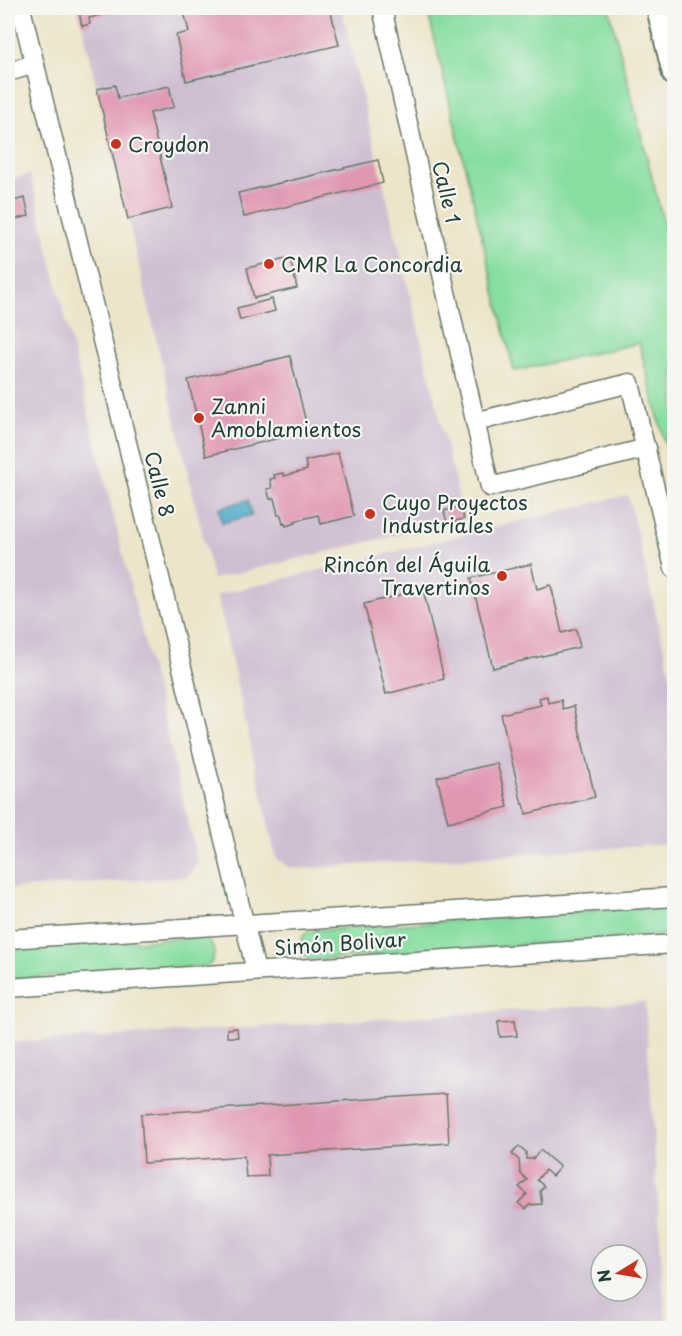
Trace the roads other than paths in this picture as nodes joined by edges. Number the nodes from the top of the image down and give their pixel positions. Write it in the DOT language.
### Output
graph roads {
  1 [pos="21,8"];
  2 [pos="382,8"];
  3 [pos="658,8"];
  4 [pos="35,64"];
  5 [pos="8,72"];
  6 [pos="675,74"];
  7 [pos="475,422"];
  8 [pos="647,448"];
  9 [pos="675,568"];
  10 [pos="675,897"];
  11 [pos="244,924"];
  12 [pos="8,939"];
  13 [pos="675,944"];
  14 [pos="256,972"];
  15 [pos="8,988"];
  1 -- 4 [label="street, Calle 8"];
  2 -- 7 [label="street, Calle 1"];
  3 -- 6 [label="street"];
  4 -- 5 [label="street"];
  4 -- 11 [label="street, Calle 8"];
  7 -- 8 [label="street"];
  7 -- 8 [label="street, Calle 1"];
  8 -- 9 [label="street"];
  10 -- 11 [label="street, Simón Bolivar"];
  11 -- 12 [label="street, Simón Bolivar"];
  11 -- 14 [label="street, Calle 8"];
  13 -- 14 [label="street, Simón Bolivar"];
  14 -- 15 [label="street, Simón Bolivar"];
}
